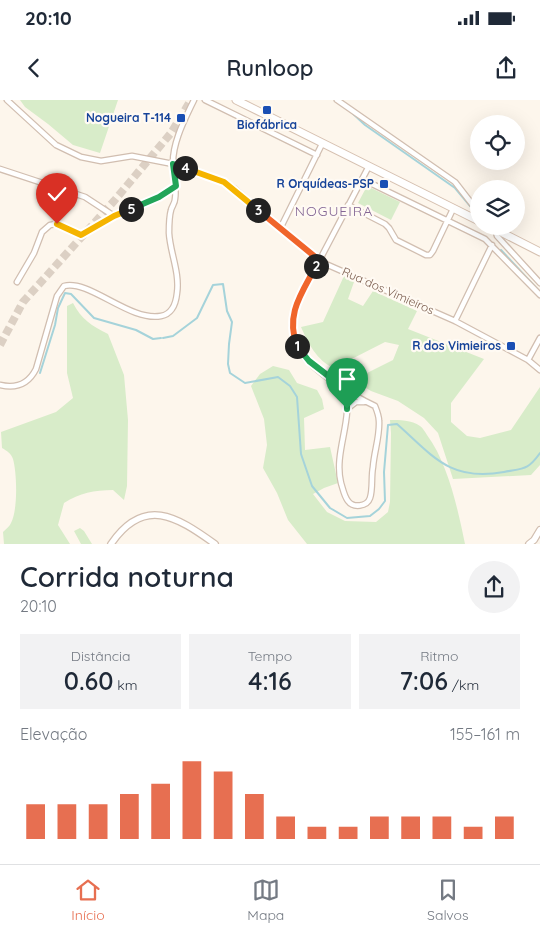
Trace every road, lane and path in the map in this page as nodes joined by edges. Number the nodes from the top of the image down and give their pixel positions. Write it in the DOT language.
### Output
graph roads {
  1 [pos="7,100"];
  2 [pos="194,100"];
  3 [pos="205,100"];
  4 [pos="236,100"];
  5 [pos="337,100"];
  6 [pos="322,144"];
  7 [pos="317,155"];
  8 [pos="173,164"];
  9 [pos="369,166"];
  10 [pos="0,168"];
  11 [pos="362,179"];
  12 [pos="176,186"];
  13 [pos="470,201"];
  14 [pos="348,205"];
  15 [pos="453,209"];
  16 [pos="114,216"];
  17 [pos="470,217"];
  18 [pos="448,220"];
  19 [pos="280,229"];
  20 [pos="496,235"];
  21 [pos="506,235"];
  22 [pos="492,245"];
  23 [pos="540,252"];
  24 [pos="319,260"];
  25 [pos="17,282"];
  26 [pos="540,283"];
  27 [pos="540,295"];
  28 [pos="455,321"];
  29 [pos="540,338"];
  30 [pos="528,360"];
  31 [pos="540,370"];
  32 [pos="0,385"];
  33 [pos="344,388"];
  34 [pos="368,402"];
  35 [pos="347,409"];
  36 [pos="540,530"];
  37 [pos="111,544"];
  38 [pos="215,544"];
  39 [pos="529,544"];
  1 -- 8 [label="street, Rua dos Vimieiros"];
  2 -- 8 [label="street"];
  3 -- 7 [label="street"];
  4 -- 6 [label="main road"];
  5 -- 13 [label="street"];
  6 -- 7 [label="street"];
  6 -- 9 [label="main road"];
  7 -- 19 [label="street"];
  8 -- 12 [label="street"];
  8 -- 19 [label="street, Rua dos Vimieiros"];
  9 -- 11 [label="street"];
  9 -- 15 [label="main road"];
  10 -- 16 [label="street"];
  11 -- 14 [label="street"];
  11 -- 18 [label="street"];
  12 -- 16 [label="street"];
  12 -- 32 [label="street"];
  14 -- 18 [label="street"];
  14 -- 24 [label="street"];
  15 -- 17 [label="main road"];
  15 -- 18 [label="street"];
  16 -- 25 [label="street"];
  18 -- 22 [label="street"];
  19 -- 24 [label="street, Rua dos Vimieiros"];
  20 -- 26 [label="street"];
  21 -- 23 [label="main road"];
  22 -- 27 [label="street"];
  22 -- 28 [label="street"];
  24 -- 28 [label="street, Rua dos Vimieiros"];
  24 -- 33 [label="street"];
  28 -- 30 [label="street, Rua dos Vimieiros"];
  29 -- 30 [label="street"];
  30 -- 31 [label="street, Rua dos Vimieiros"];
  33 -- 34 [label="street"];
  33 -- 35 [label="street"];
  34 -- 35 [label="street"];
  34 -- 35 [label="street"];
  36 -- 39 [label="street"];
  37 -- 38 [label="street"];
}
